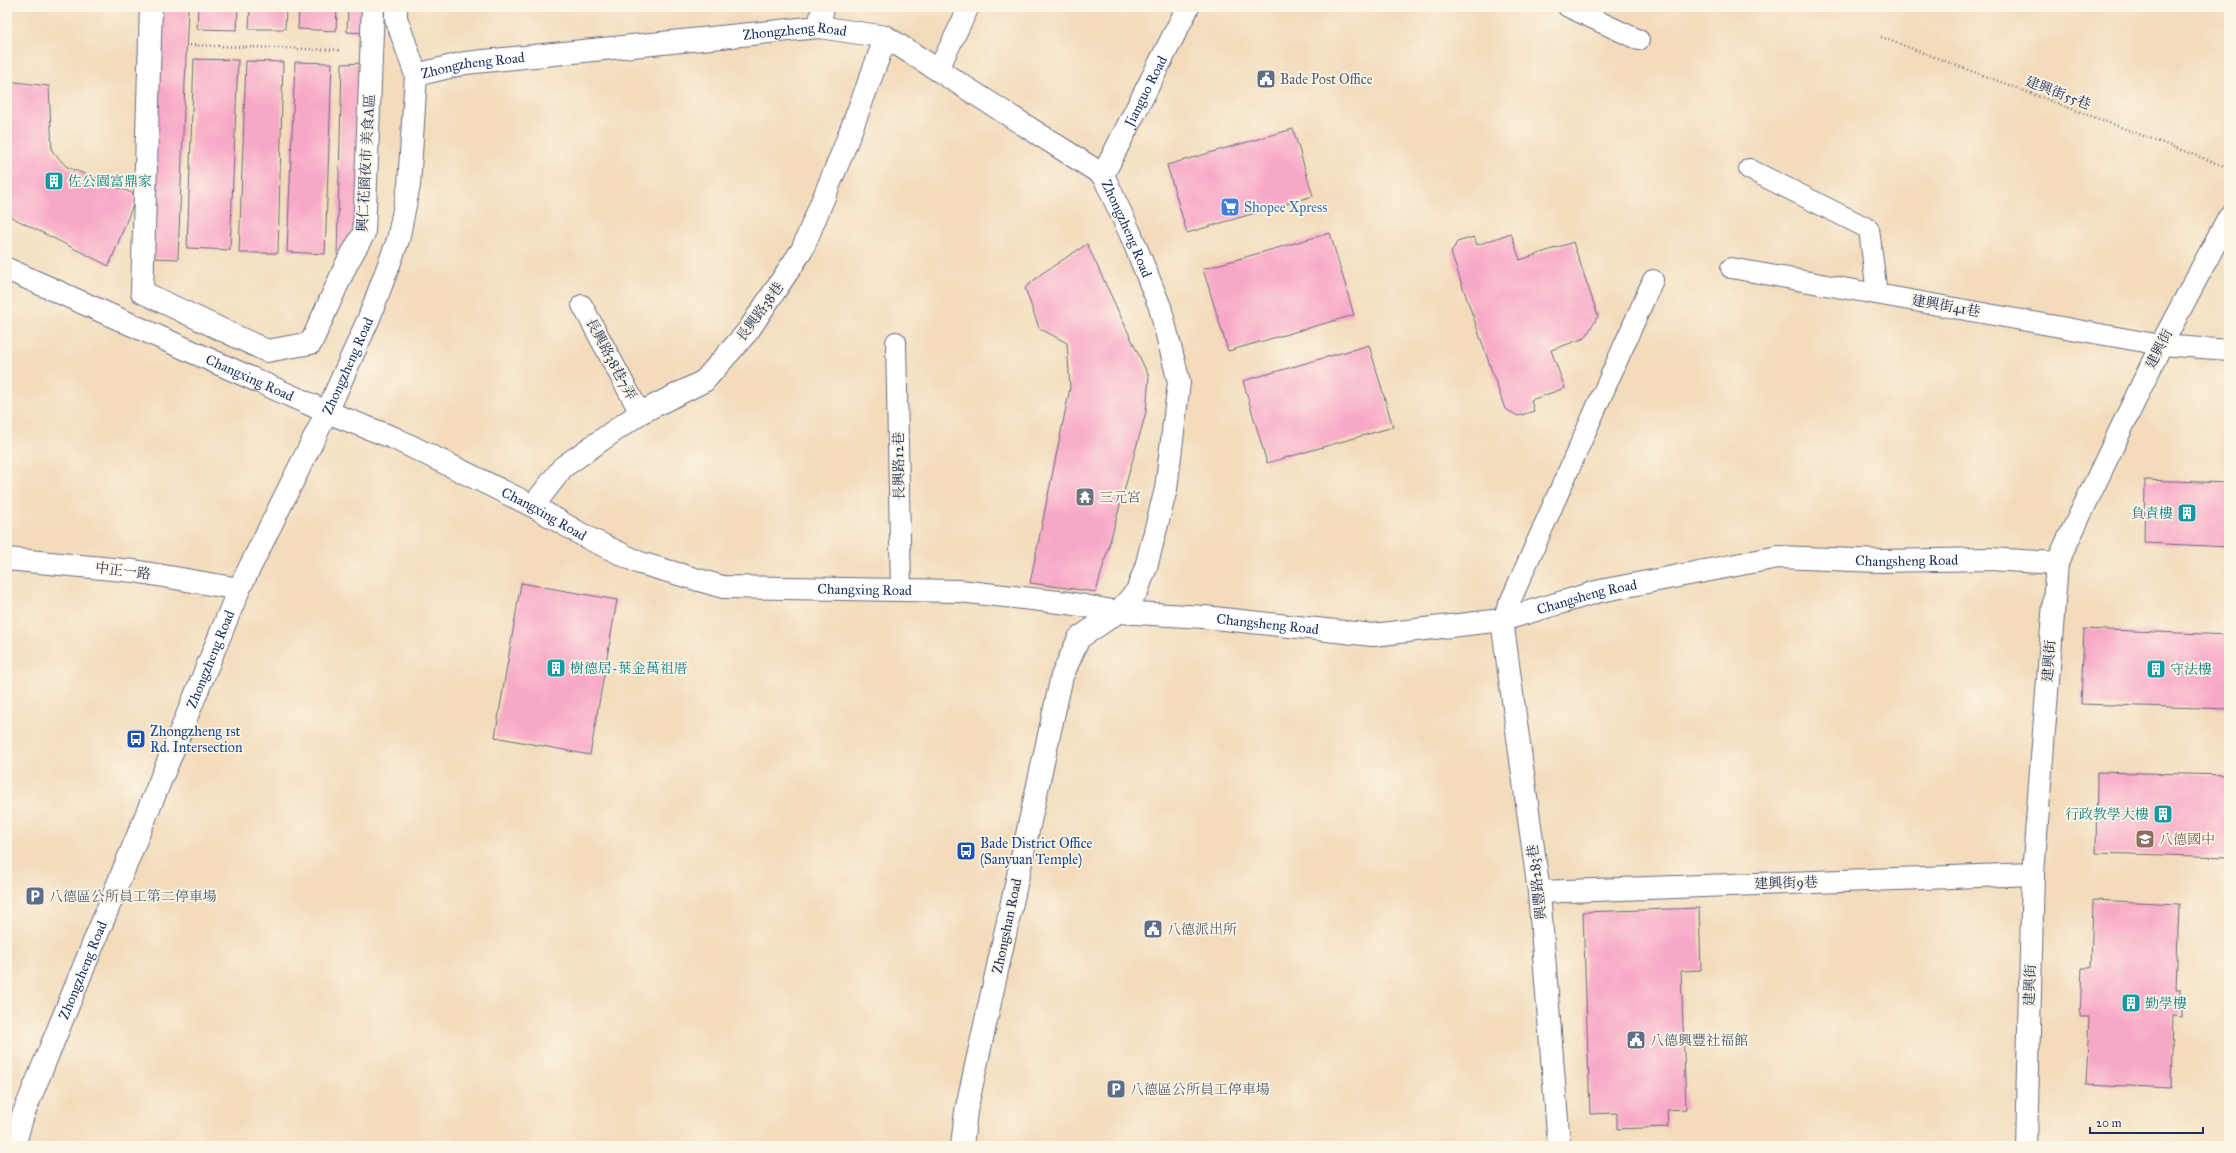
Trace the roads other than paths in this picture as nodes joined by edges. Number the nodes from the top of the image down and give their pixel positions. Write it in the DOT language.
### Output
graph roads {
  1 [pos="151,7"];
  2 [pos="373,7"];
  3 [pos="396,7"];
  4 [pos="969,7"];
  5 [pos="1188,7"];
  6 [pos="1568,7"];
  7 [pos="821,17"];
  8 [pos="886,37"];
  9 [pos="1639,40"];
  10 [pos="938,70"];
  11 [pos="416,74"];
  12 [pos="1749,169"];
  13 [pos="1103,175"];
  14 [pos="2229,217"];
  15 [pos="1731,268"];
  16 [pos="7,269"];
  17 [pos="1653,280"];
  18 [pos="1877,294"];
  19 [pos="582,305"];
  20 [pos="896,342"];
  21 [pos="2161,345"];
  22 [pos="2229,350"];
  23 [pos="327,412"];
  24 [pos="640,413"];
  25 [pos="533,506"];
  26 [pos="7,559"];
  27 [pos="2057,563"];
  28 [pos="239,589"];
  29 [pos="901,590"];
  30 [pos="1118,612"];
  31 [pos="1502,620"];
  32 [pos="2033,874"];
  33 [pos="1539,892"];
  34 [pos="14,1146"];
  35 [pos="962,1146"];
  36 [pos="1559,1146"];
  37 [pos="2026,1146"];
  1 -- 2 [label="street, 興仁花園夜市 美食A區"];
  3 -- 11 [label="street"];
  4 -- 10 [label="lane"];
  5 -- 13 [label="street, Jianguo Road"];
  6 -- 9 [label="lane"];
  7 -- 8 [label="street, Zhongzheng Road"];
  7 -- 11 [label="street, Zhongzheng Road"];
  8 -- 10 [label="street, Zhongzheng Road"];
  8 -- 24 [label="street, 長興路38巷"];
  10 -- 13 [label="street, Zhongzheng Road"];
  11 -- 23 [label="street, Zhongzheng Road"];
  12 -- 18 [label="lane"];
  13 -- 30 [label="street, Zhongzheng Road"];
  14 -- 21 [label="street, 建興街"];
  15 -- 18 [label="lane, 建興街41巷"];
  16 -- 23 [label="street, Changxing Road"];
  17 -- 31 [label="lane"];
  18 -- 21 [label="lane, 建興街41巷"];
  19 -- 24 [label="lane, 長興路38巷7弄"];
  20 -- 29 [label="lane, 長興路12巷"];
  21 -- 22 [label="lane, 建興街41巷"];
  21 -- 27 [label="street, 建興街"];
  23 -- 25 [label="street, Changxing Road"];
  23 -- 28 [label="street, Zhongzheng Road"];
  24 -- 25 [label="street, 長興路38巷"];
  25 -- 29 [label="street, Changxing Road"];
  26 -- 28 [label="street, 中正一路"];
  27 -- 31 [label="street, Changsheng Road"];
  27 -- 32 [label="street, 建興街"];
  28 -- 34 [label="street, Zhongzheng Road"];
  29 -- 30 [label="street, Changxing Road"];
  30 -- 31 [label="street, Changsheng Road"];
  30 -- 35 [label="street, Zhongshan Road"];
  31 -- 33 [label="street, 興豐路283巷"];
  32 -- 33 [label="street, 建興街9巷"];
  32 -- 37 [label="street, 建興街"];
  33 -- 36 [label="street, 興豐路283巷"];
}
